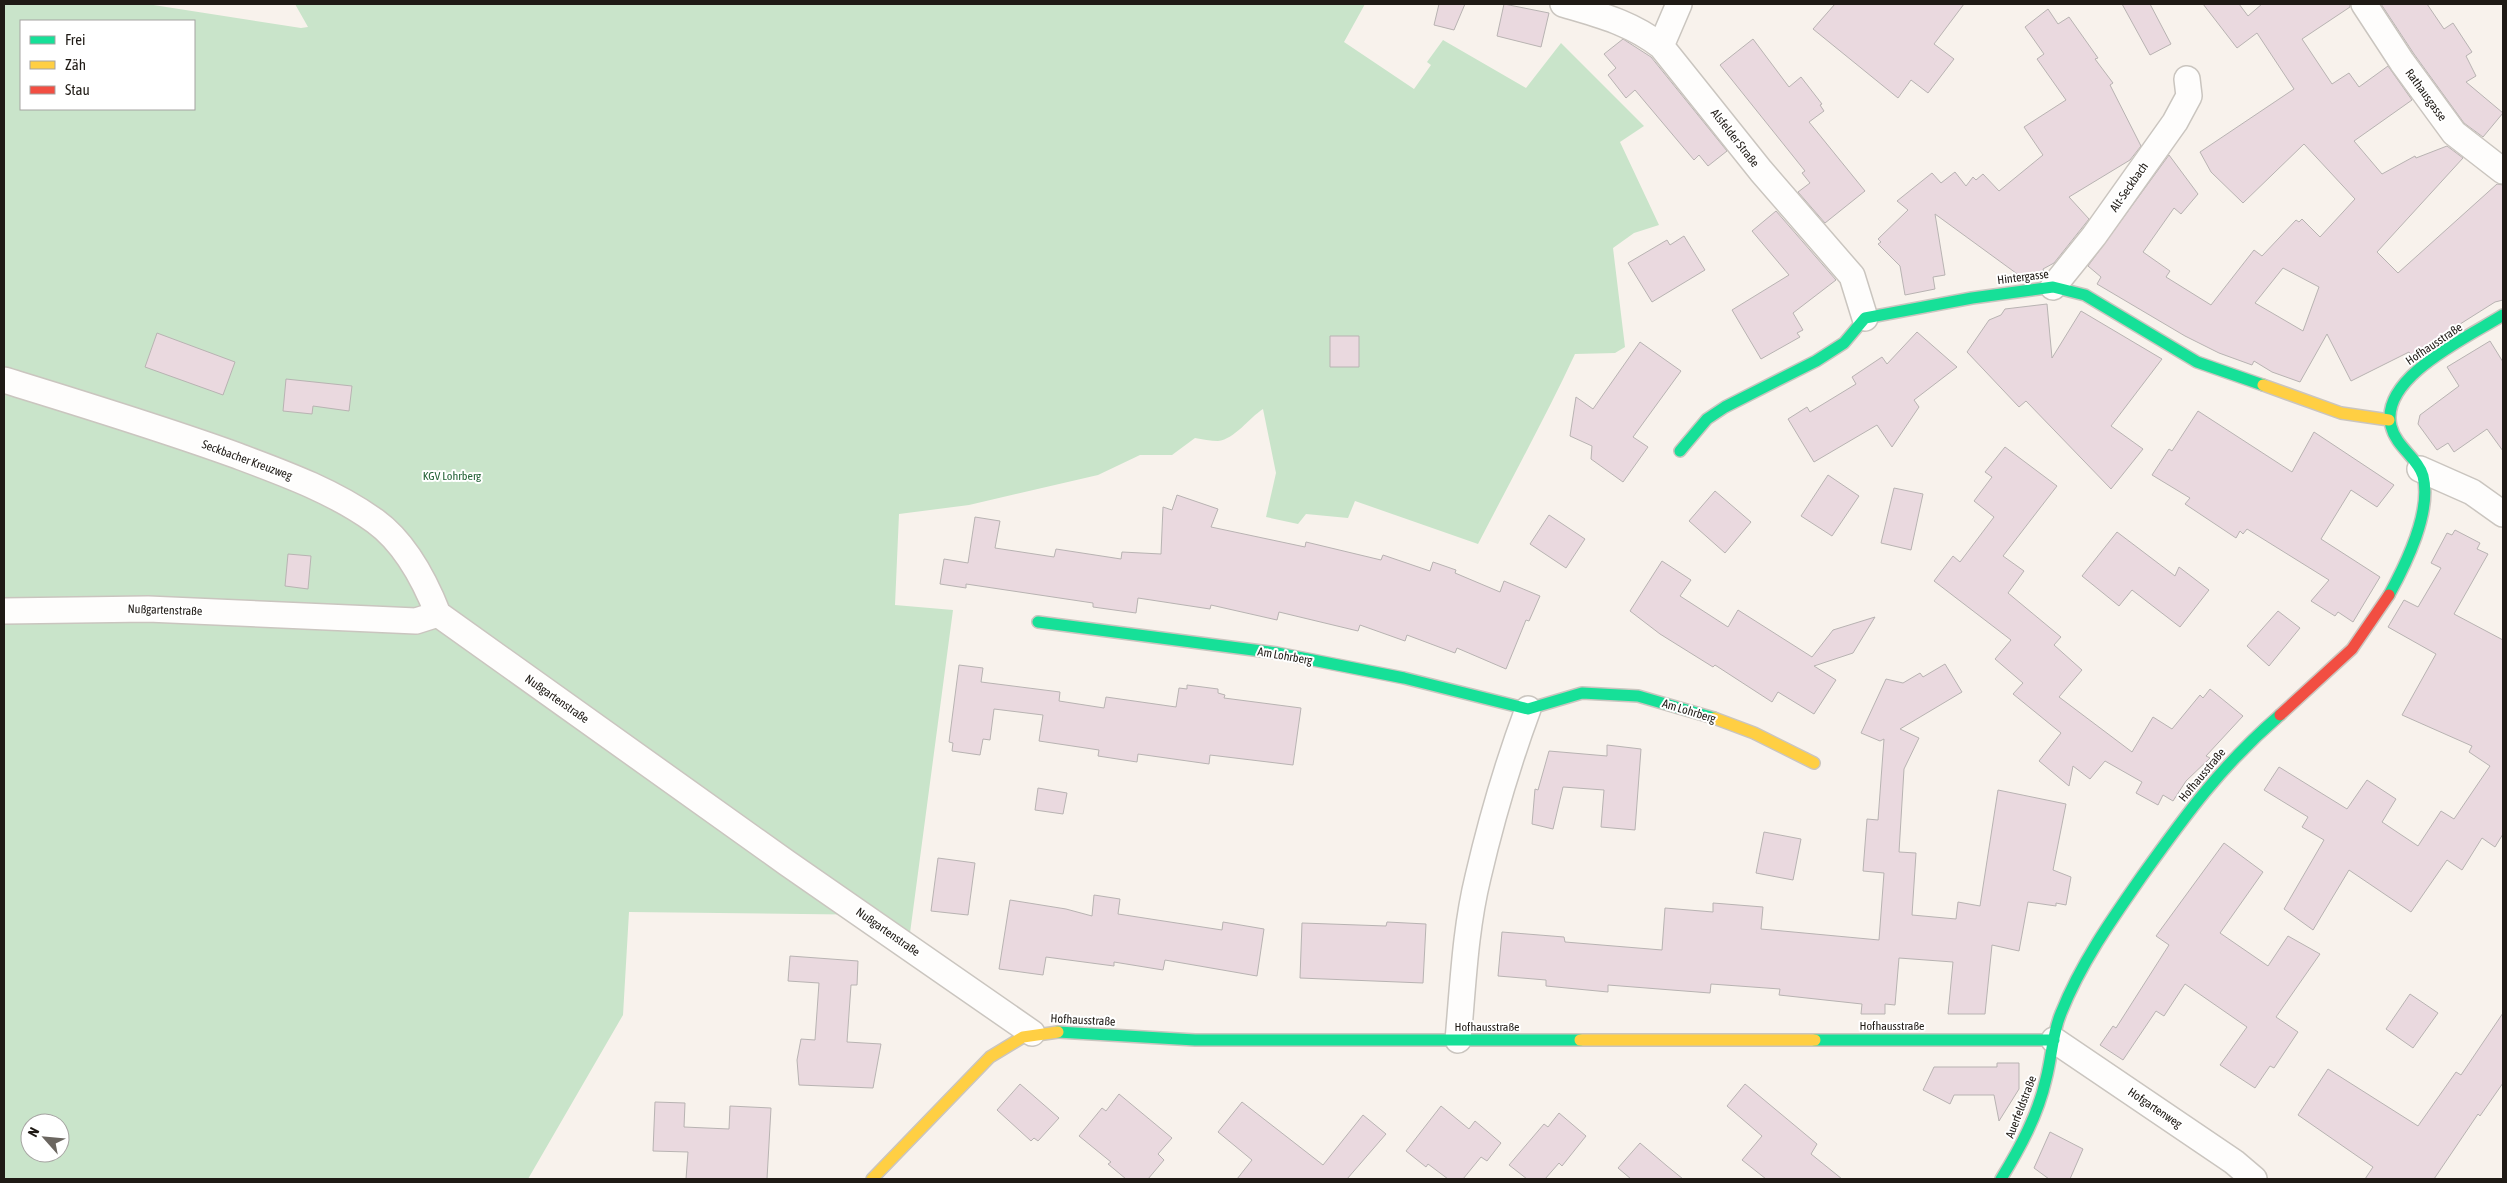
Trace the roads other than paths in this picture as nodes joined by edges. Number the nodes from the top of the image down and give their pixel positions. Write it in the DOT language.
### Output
graph roads {
  1 [pos="1563,4"];
  2 [pos="1679,4"];
  3 [pos="2364,4"];
  4 [pos="1661,46"];
  5 [pos="2187,79"];
  6 [pos="2503,171"];
  7 [pos="2053,287"];
  8 [pos="2503,315"];
  9 [pos="1865,318"];
  10 [pos="4,380"];
  11 [pos="2389,420"];
  12 [pos="1680,451"];
  13 [pos="2420,469"];
  14 [pos="2503,514"];
  15 [pos="4,611"];
  16 [pos="438,614"];
  17 [pos="1038,622"];
  18 [pos="1528,709"];
  19 [pos="1814,763"];
  20 [pos="1032,1033"];
  21 [pos="1458,1040"];
  22 [pos="2054,1040"];
  23 [pos="872,1179"];
  24 [pos="2001,1179"];
  25 [pos="2254,1179"];
  1 -- 4 [label="street, Alsfelder Straße"];
  2 -- 4 [label="street"];
  3 -- 6 [label="street, Rathausgasse"];
  4 -- 9 [label="street, Alsfelder Straße"];
  5 -- 7 [label="street, Alt-Seckbach"];
  7 -- 9 [label="street, Hintergasse"];
  7 -- 11 [label="street, Hintergasse"];
  8 -- 11 [label="street, Hofhausstraße"];
  9 -- 12 [label="street"];
  10 -- 16 [label="street, Seckbacher Kreuzweg"];
  11 -- 13 [label="street"];
  13 -- 14 [label="street"];
  13 -- 22 [label="street, Hofhausstraße"];
  15 -- 16 [label="street, Nußgartenstraße"];
  16 -- 20 [label="street, Nußgartenstraße"];
  17 -- 18 [label="street, Am Lohrberg"];
  18 -- 19 [label="street, Am Lohrberg"];
  18 -- 21 [label="street"];
  20 -- 21 [label="street, Hofhausstraße"];
  20 -- 23 [label="street, Hofhausstraße"];
  21 -- 22 [label="street, Hofhausstraße"];
  22 -- 24 [label="street, Auerfeldstraße"];
  22 -- 25 [label="street, Hofgartenweg"];
}
